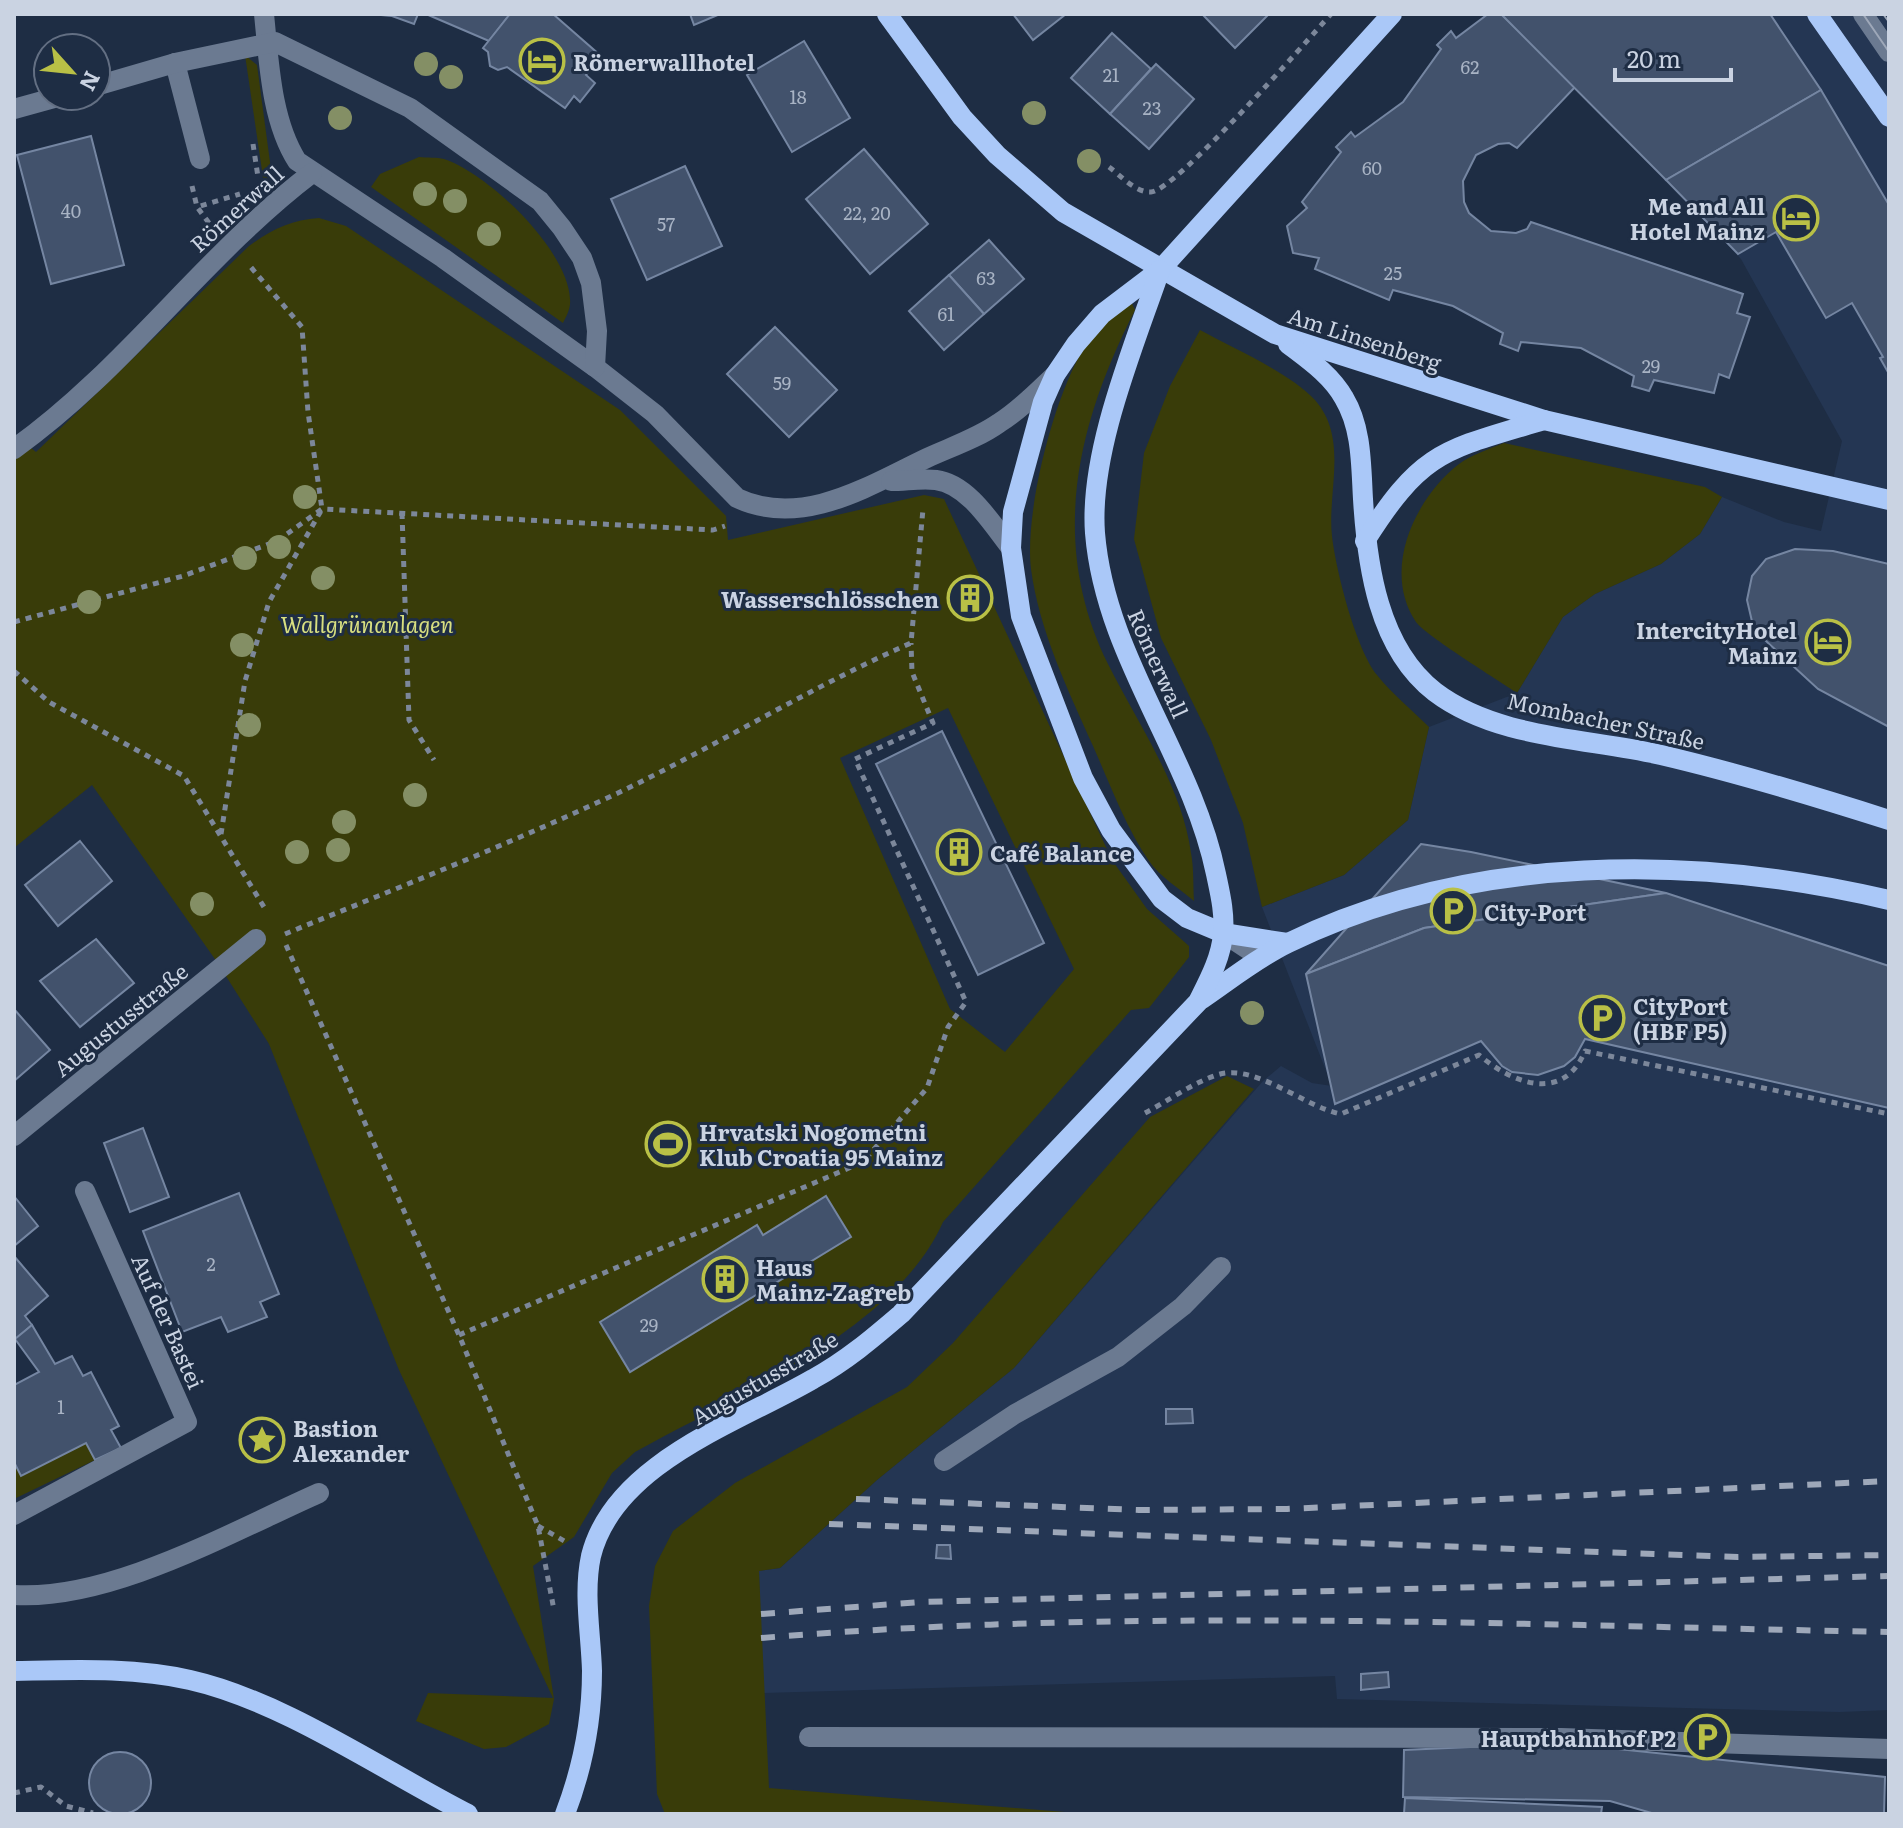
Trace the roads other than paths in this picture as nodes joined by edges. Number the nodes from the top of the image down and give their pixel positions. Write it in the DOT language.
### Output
graph roads {
  1 [pos="264,14"];
  2 [pos="887,14"];
  3 [pos="1392,14"];
  4 [pos="1817,14"];
  5 [pos="1863,14"];
  6 [pos="267,42"];
  7 [pos="1889,52"];
  8 [pos="175,63"];
  9 [pos="112,81"];
  10 [pos="1889,117"];
  11 [pos="200,159"];
  12 [pos="312,173"];
  13 [pos="1160,270"];
  14 [pos="1275,334"];
  15 [pos="595,367"];
  16 [pos="1055,375"];
  17 [pos="1544,420"];
  18 [pos="14,449"];
  19 [pos="887,481"];
  20 [pos="1889,500"];
  21 [pos="1365,541"];
  22 [pos="1011,548"];
  23 [pos="1889,820"];
  24 [pos="1889,900"];
  25 [pos="1223,933"];
  26 [pos="256,939"];
  27 [pos="1287,943"];
  28 [pos="1261,958"];
  29 [pos="1198,1002"];
  30 [pos="14,1136"];
  31 [pos="85,1191"];
  32 [pos="1221,1267"];
  33 [pos="944,1461"];
  34 [pos="319,1493"];
  35 [pos="14,1515"];
  36 [pos="14,1595"];
  37 [pos="14,1671"];
  38 [pos="809,1737"];
  39 [pos="1889,1749"];
  40 [pos="468,1814"];
  41 [pos="565,1814"];
  1 -- 6 [label="street"];
  2 -- 13 [label="main road, Am Linsenberg"];
  3 -- 13 [label="main road, Römerwall"];
  4 -- 10 [label="main road"];
  5 -- 7 [label="street"];
  6 -- 8 [label="street"];
  6 -- 12 [label="street"];
  6 -- 15 [label="street"];
  8 -- 9 [label="street"];
  8 -- 11 [label="street"];
  12 -- 15 [label="street, Römerwall"];
  12 -- 18 [label="street, Römerwall"];
  13 -- 14 [label="main road, Am Linsenberg"];
  13 -- 16 [label="main road, Römerwall"];
  13 -- 25 [label="main road, Römerwall"];
  14 -- 17 [label="main road, Am Linsenberg"];
  14 -- 21 [label="main road, Mombacher Straße"];
  15 -- 19 [label="street, Römerwall"];
  16 -- 19 [label="street, Römerwall"];
  16 -- 22 [label="main road, Römerwall"];
  17 -- 20 [label="main road, Am Linsenberg"];
  17 -- 21 [label="main road"];
  19 -- 22 [label="street, Römerwall"];
  21 -- 23 [label="main road, Mombacher Straße"];
  22 -- 25 [label="main road, Römerwall"];
  24 -- 27 [label="main road"];
  25 -- 27 [label="main road, Römerwall"];
  25 -- 28 [label="street"];
  25 -- 29 [label="main road, Augustusstraße"];
  26 -- 30 [label="street, Augustusstraße"];
  27 -- 28 [label="main road"];
  28 -- 29 [label="main road"];
  29 -- 41 [label="main road, Augustusstraße"];
  31 -- 35 [label="street, Auf der Bastei"];
  32 -- 33 [label="street"];
  34 -- 36 [label="street"];
  37 -- 40 [label="main road"];
  38 -- 39 [label="street"];
}
